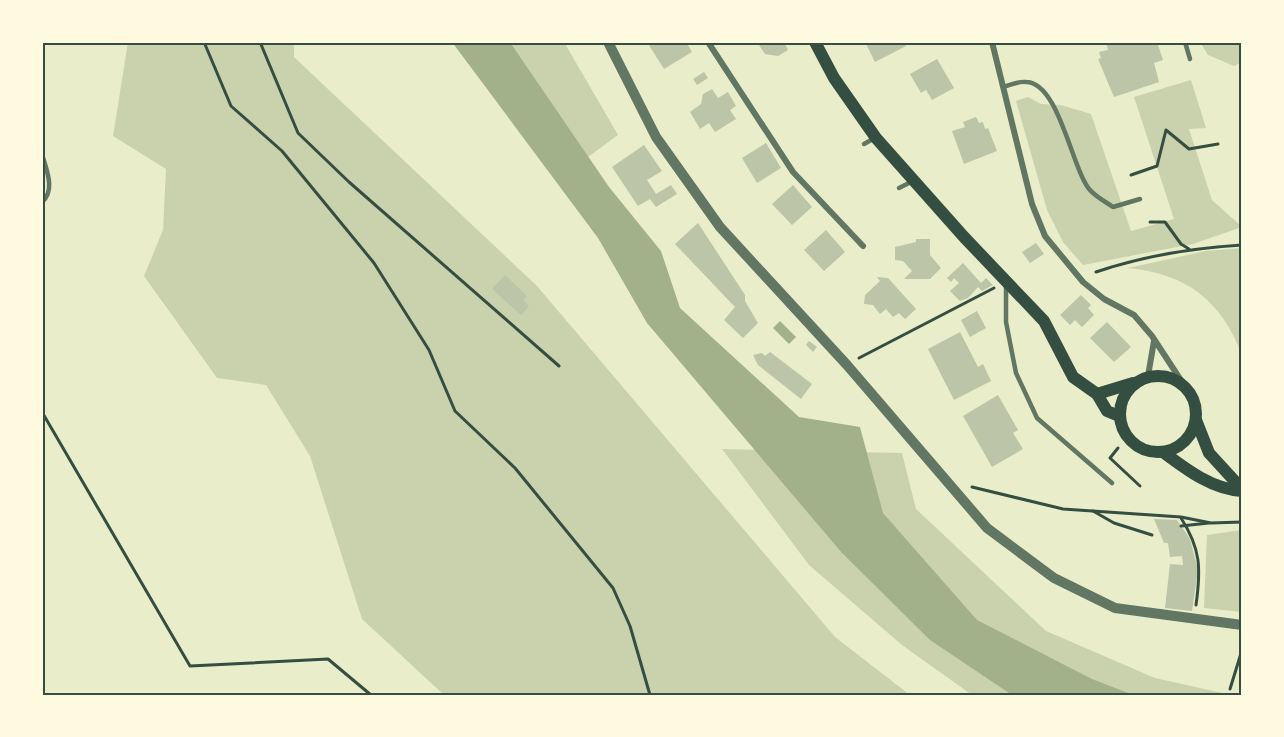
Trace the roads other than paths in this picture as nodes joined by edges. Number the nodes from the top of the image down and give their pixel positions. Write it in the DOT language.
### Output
graph roads {
  1 [pos="608,42"];
  2 [pos="708,42"];
  3 [pos="815,42"];
  4 [pos="992,42"];
  5 [pos="1185,42"];
  6 [pos="1190,59"];
  7 [pos="1003,87"];
  8 [pos="876,138"];
  9 [pos="864,144"];
  10 [pos="42,154"];
  11 [pos="914,180"];
  12 [pos="899,188"];
  13 [pos="1140,199"];
  14 [pos="42,202"];
  15 [pos="862,246"];
  16 [pos="1004,283"];
  17 [pos="1154,341"];
  18 [pos="1148,376"];
  19 [pos="1134,383"];
  20 [pos="1184,385"];
  21 [pos="1097,394"];
  22 [pos="1119,416"];
  23 [pos="1196,420"];
  24 [pos="1163,452"];
  25 [pos="1112,483"];
  26 [pos="1242,490"];
  27 [pos="1242,625"];
  1 -- 27 [label="street"];
  2 -- 15 [label="street"];
  3 -- 8 [label="main road"];
  4 -- 7 [label="street"];
  5 -- 6 [label="lane"];
  7 -- 13 [label="lane"];
  7 -- 17 [label="street"];
  8 -- 9 [label="lane"];
  8 -- 11 [label="main road"];
  10 -- 14 [label="lane"];
  11 -- 12 [label="lane"];
  11 -- 16 [label="main road"];
  16 -- 21 [label="main road"];
  16 -- 25 [label="lane"];
  17 -- 18 [label="street"];
  17 -- 20 [label="street"];
  18 -- 19 [label="main road"];
  18 -- 20 [label="main road"];
  19 -- 21 [label="main road"];
  19 -- 22 [label="main road"];
  20 -- 23 [label="main road"];
  21 -- 22 [label="main road"];
  22 -- 24 [label="main road"];
  23 -- 24 [label="main road"];
  23 -- 26 [label="main road"];
  24 -- 26 [label="main road"];
}
